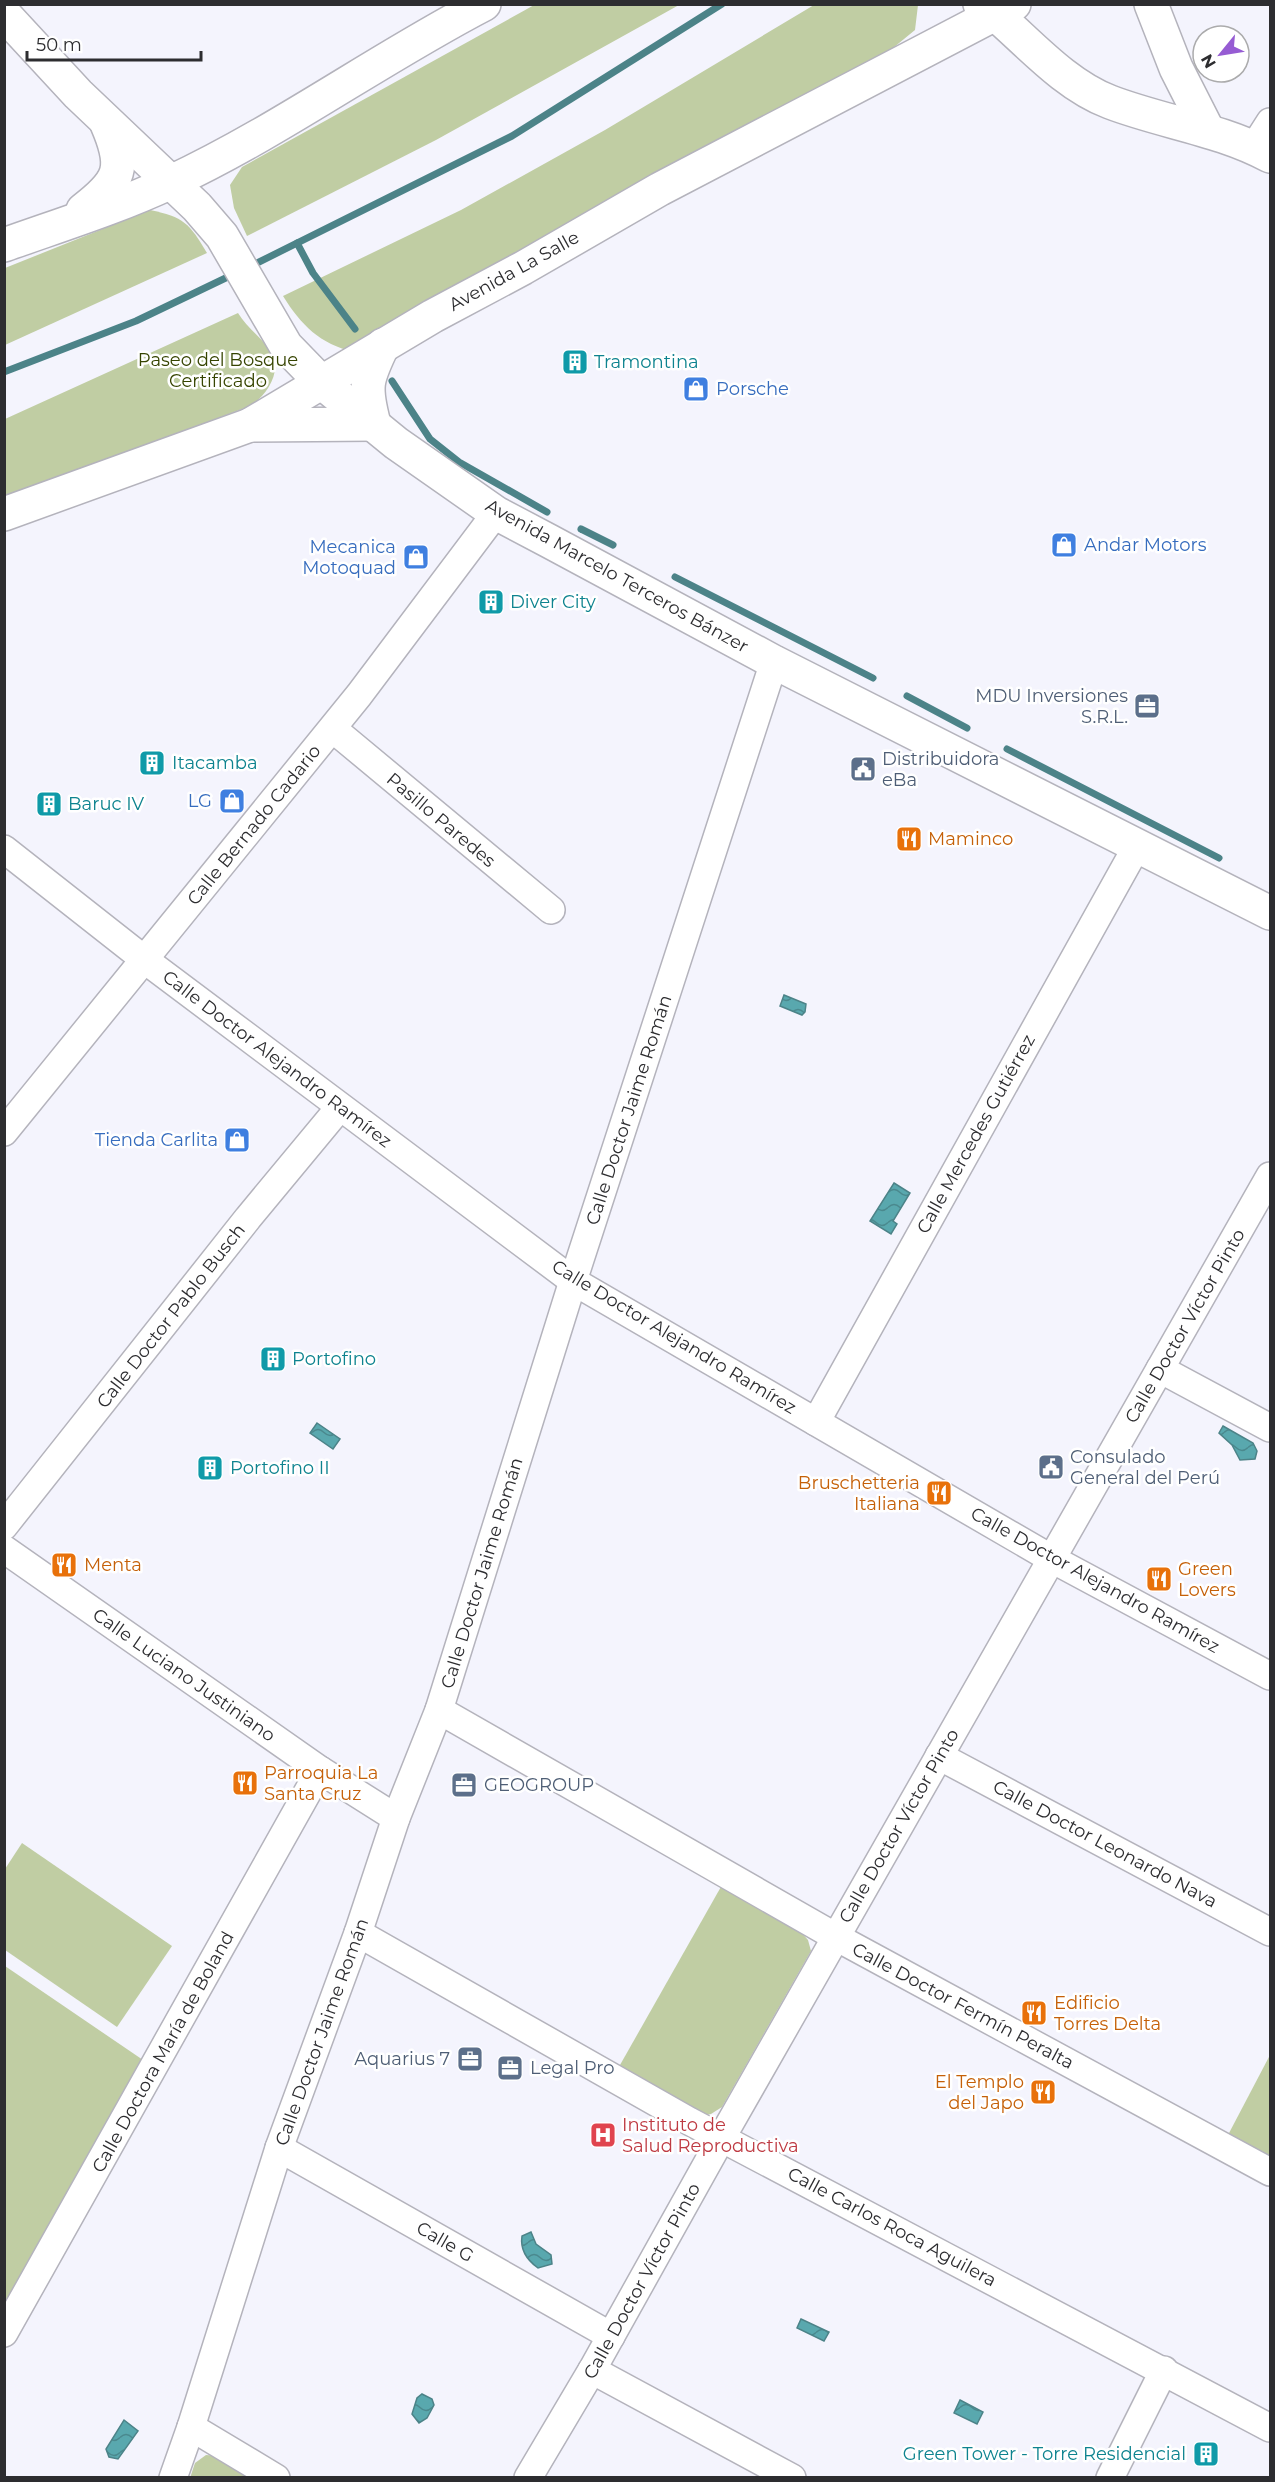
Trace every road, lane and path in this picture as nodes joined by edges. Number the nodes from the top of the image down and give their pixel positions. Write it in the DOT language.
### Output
graph roads {
  1 [pos="484,4"];
  2 [pos="1151,4"];
  3 [pos="994,7"];
  4 [pos="4,14"];
  5 [pos="107,124"];
  6 [pos="1208,132"];
  7 [pos="1265,142"];
  8 [pos="170,183"];
  9 [pos="68,222"];
  10 [pos="4,245"];
  11 [pos="383,345"];
  12 [pos="320,381"];
  13 [pos="374,424"];
  14 [pos="250,425"];
  15 [pos="496,513"];
  16 [pos="4,514"];
  17 [pos="774,662"];
  18 [pos="333,729"];
  19 [pos="1137,846"];
  20 [pos="4,849"];
  21 [pos="550,910"];
  22 [pos="1270,913"];
  23 [pos="145,960"];
  24 [pos="340,1107"];
  25 [pos="4,1132"];
  26 [pos="1269,1180"];
  27 [pos="573,1281"];
  28 [pos="1160,1369"];
  29 [pos="816,1422"];
  30 [pos="1270,1428"];
  31 [pos="4,1526"];
  32 [pos="4,1549"];
  33 [pos="1052,1559"];
  34 [pos="1270,1676"];
  35 [pos="439,1710"];
  36 [pos="939,1756"];
  37 [pos="320,1770"];
  38 [pos="396,1818"];
  39 [pos="1270,1932"];
  40 [pos="358,1934"];
  41 [pos="836,1937"];
  42 [pos="722,2137"];
  43 [pos="279,2148"];
  44 [pos="1270,2172"];
  45 [pos="4,2333"];
  46 [pos="611,2336"];
  47 [pos="592,2370"];
  48 [pos="1164,2370"];
  49 [pos="191,2427"];
  50 [pos="1270,2428"];
  51 [pos="172,2478"];
  52 [pos="276,2478"];
  53 [pos="528,2478"];
  54 [pos="792,2478"];
  55 [pos="1110,2478"];
  1 -- 8 [label="main road"];
  2 -- 6 [label="main road"];
  3 -- 6 [label="main road"];
  3 -- 11 [label="main road, Avenida La Salle"];
  4 -- 5 [label="main road, Avenida Marcelo Terceros Bánzer"];
  5 -- 8 [label="main road, Avenida Marcelo Terceros Bánzer"];
  5 -- 9 [label="main road"];
  6 -- 7 [label="main road"];
  8 -- 9 [label="main road"];
  8 -- 12 [label="main road, Avenida Marcelo Terceros Bánzer"];
  9 -- 10 [label="main road"];
  11 -- 12 [label="main road, Avenida La Salle"];
  11 -- 13 [label="main road"];
  12 -- 13 [label="main road, Avenida Marcelo Terceros Bánzer"];
  12 -- 14 [label="main road, Avenida La Salle"];
  13 -- 14 [label="main road"];
  13 -- 15 [label="main road, Avenida Marcelo Terceros Bánzer"];
  14 -- 16 [label="main road, Avenida La Salle"];
  15 -- 17 [label="main road, Avenida Marcelo Terceros Bánzer"];
  15 -- 18 [label="street, Calle Bernado Cadario"];
  17 -- 19 [label="main road, Avenida Marcelo Terceros Bánzer"];
  17 -- 27 [label="street, Calle Doctor Jaime Román"];
  18 -- 21 [label="street, Pasillo Paredes"];
  18 -- 23 [label="street, Calle Bernado Cadario"];
  19 -- 22 [label="main road, Avenida Marcelo Terceros Bánzer"];
  19 -- 29 [label="street, Calle Mercedes Gutiérrez"];
  20 -- 23 [label="street, Calle Doctor Alejandro Ramírez"];
  23 -- 24 [label="street, Calle Doctor Alejandro Ramírez"];
  23 -- 25 [label="street, Calle Bernado Cadario"];
  24 -- 27 [label="street, Calle Doctor Alejandro Ramírez"];
  24 -- 31 [label="street, Calle Doctor Pablo Busch"];
  26 -- 28 [label="street, Calle Doctor Víctor Pinto"];
  27 -- 29 [label="street, Calle Doctor Alejandro Ramírez"];
  27 -- 35 [label="street, Calle Doctor Jaime Román"];
  28 -- 30 [label="street"];
  28 -- 33 [label="street, Calle Doctor Víctor Pinto"];
  29 -- 33 [label="street, Calle Doctor Alejandro Ramírez"];
  32 -- 37 [label="street, Calle Luciano Justiniano"];
  33 -- 34 [label="street, Calle Doctor Alejandro Ramírez"];
  33 -- 36 [label="street, Calle Doctor Víctor Pinto"];
  35 -- 38 [label="street, Calle Doctor Jaime Román"];
  35 -- 41 [label="street, Calle Doctor Fermín Peralta"];
  36 -- 39 [label="street, Calle Doctor Leonardo Nava"];
  36 -- 41 [label="street, Calle Doctor Víctor Pinto"];
  37 -- 38 [label="street, Calle Luciano Justiniano"];
  37 -- 45 [label="street, Calle Doctora María de Boland"];
  38 -- 40 [label="street, Calle Doctor Jaime Román"];
  40 -- 42 [label="street, Calle Carlos Roca Aguilera"];
  40 -- 43 [label="street, Calle Doctor Jaime Román"];
  41 -- 42 [label="street, Calle Doctor Víctor Pinto"];
  41 -- 44 [label="street, Calle Doctor Fermín Peralta"];
  42 -- 46 [label="street, Calle Doctor Víctor Pinto"];
  42 -- 48 [label="street, Calle Carlos Roca Aguilera"];
  43 -- 46 [label="street, Calle G"];
  43 -- 49 [label="street, Calle Doctor Jaime Román"];
  46 -- 47 [label="street, Calle Doctor Víctor Pinto"];
  47 -- 53 [label="street, Calle Doctor Víctor Pinto"];
  47 -- 54 [label="street"];
  48 -- 50 [label="street, Calle Carlos Roca Aguilera"];
  48 -- 55 [label="street"];
  49 -- 51 [label="street, Calle Doctor Jaime Román"];
  49 -- 52 [label="street"];
}
